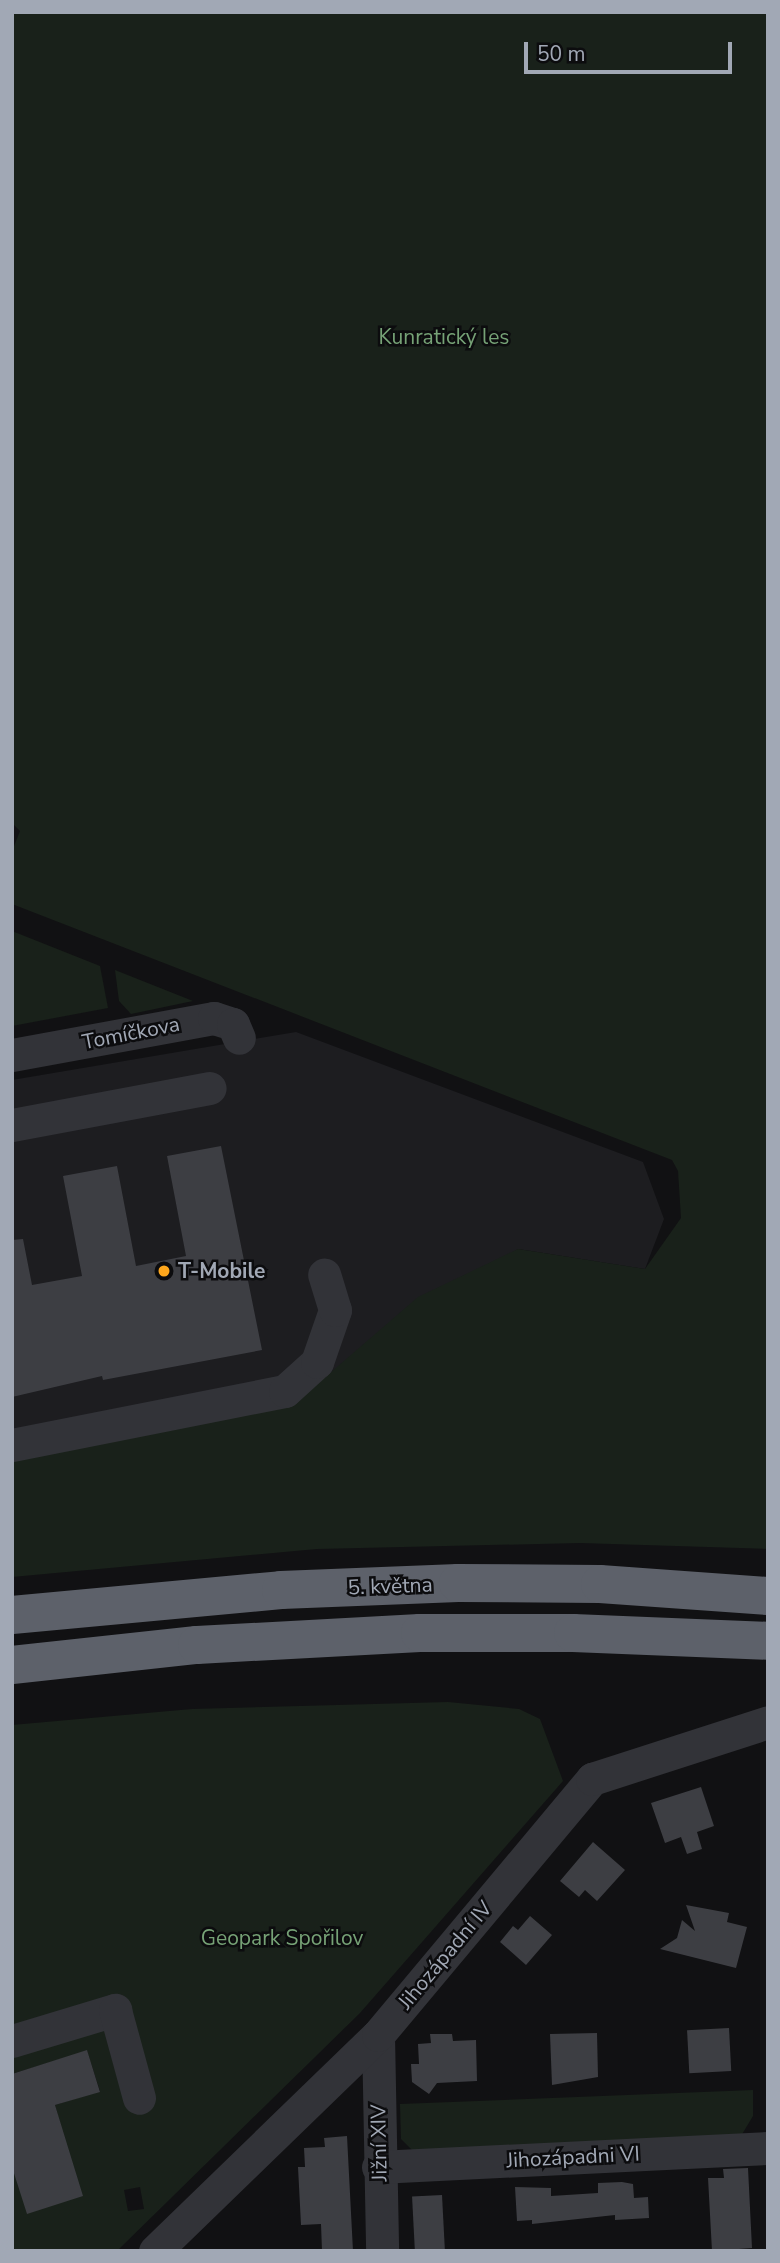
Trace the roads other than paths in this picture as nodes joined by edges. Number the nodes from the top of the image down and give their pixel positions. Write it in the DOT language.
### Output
graph roads {
  1 [pos="239,1038"];
  2 [pos="12,1055"];
  3 [pos="210,1088"];
  4 [pos="12,1125"];
  5 [pos="324,1275"];
  6 [pos="12,1445"];
  7 [pos="768,1583"];
  8 [pos="600,1584"];
  9 [pos="768,1596"];
  10 [pos="12,1615"];
  11 [pos="768,1641"];
  12 [pos="12,1665"];
  13 [pos="768,1721"];
  14 [pos="378,2035"];
  15 [pos="12,2041"];
  16 [pos="139,2098"];
  17 [pos="768,2147"];
  18 [pos="378,2166"];
  19 [pos="155,2251"];
  20 [pos="382,2251"];
  1 -- 2 [label="street, Tomíčkova"];
  3 -- 4 [label="street"];
  5 -- 6 [label="street"];
  7 -- 8 [label="highway"];
  8 -- 9 [label="highway, 5. května"];
  8 -- 10 [label="highway, 5. května"];
  11 -- 12 [label="highway"];
  13 -- 14 [label="street, Jihozápadní IV"];
  14 -- 18 [label="street, Jižní XIV"];
  14 -- 19 [label="street, Jihozápadní IV"];
  15 -- 16 [label="street"];
  17 -- 18 [label="street, Jihozápadni VI"];
  18 -- 20 [label="street, Jižní XIV"];
}
